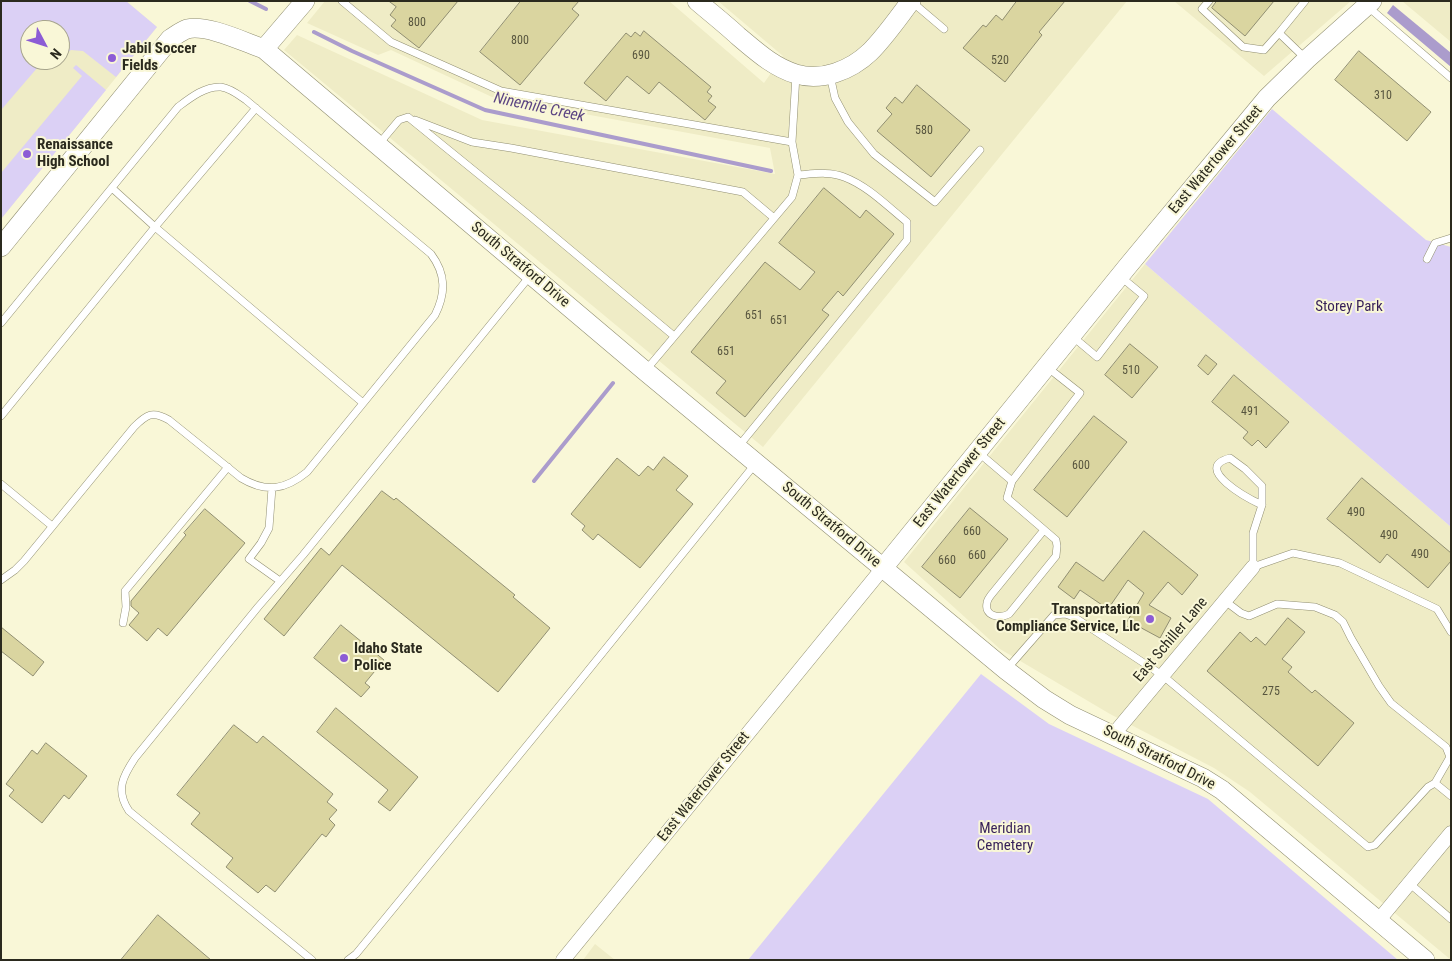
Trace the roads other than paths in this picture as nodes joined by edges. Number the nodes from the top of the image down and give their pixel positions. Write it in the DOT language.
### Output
graph roads {
  1 [pos="305,1"];
  2 [pos="342,1"];
  3 [pos="697,1"];
  4 [pos="911,1"];
  5 [pos="1209,1"];
  6 [pos="1305,1"];
  7 [pos="1369,4"];
  8 [pos="944,29"];
  9 [pos="1279,34"];
  10 [pos="264,49"];
  11 [pos="1307,59"];
  12 [pos="796,74"];
  13 [pos="830,74"];
  14 [pos="1451,78"];
  15 [pos="256,108"];
  16 [pos="408,117"];
  17 [pos="792,142"];
  18 [pos="377,146"];
  19 [pos="980,150"];
  20 [pos="798,175"];
  21 [pos="112,188"];
  22 [pos="774,218"];
  23 [pos="155,227"];
  24 [pos="1451,238"];
  25 [pos="1,247"];
  26 [pos="1427,259"];
  27 [pos="531,274"];
  28 [pos="1120,276"];
  29 [pos="1,323"];
  30 [pos="674,336"];
  31 [pos="1072,336"];
  32 [pos="1046,366"];
  33 [pos="645,371"];
  34 [pos="363,403"];
  35 [pos="1,416"];
  36 [pos="737,447"];
  37 [pos="977,452"];
  38 [pos="756,463"];
  39 [pos="228,467"];
  40 [pos="1012,481"];
  41 [pos="1,484"];
  42 [pos="272,488"];
  43 [pos="1262,505"];
  44 [pos="52,526"];
  45 [pos="1044,530"];
  46 [pos="1253,567"];
  47 [pos="883,568"];
  48 [pos="1,580"];
  49 [pos="280,581"];
  50 [pos="1225,601"];
  51 [pos="123,623"];
  52 [pos="1451,632"];
  53 [pos="1006,670"];
  54 [pos="1162,675"];
  55 [pos="1113,735"];
  56 [pos="1435,783"];
  57 [pos="1451,796"];
  58 [pos="1451,833"];
  59 [pos="1409,884"];
  60 [pos="1451,919"];
  61 [pos="1378,921"];
  62 [pos="569,958"];
  63 [pos="312,960"];
  64 [pos="348,960"];
  65 [pos="1425,960"];
  1 -- 10 [label="street"];
  2 -- 17 [label="lane"];
  3 -- 12 [label="street"];
  4 -- 8 [label="lane"];
  4 -- 13 [label="street"];
  5 -- 9 [label="lane"];
  6 -- 9 [label="lane"];
  7 -- 11 [label="street, East Watertower Street"];
  7 -- 14 [label="lane"];
  9 -- 11 [label="lane"];
  10 -- 18 [label="street, South Stratford Drive"];
  10 -- 25 [label="street"];
  11 -- 28 [label="street, East Watertower Street"];
  12 -- 13 [label="street"];
  12 -- 17 [label="lane"];
  13 -- 19 [label="lane"];
  15 -- 21 [label="lane"];
  15 -- 23 [label="lane"];
  15 -- 34 [label="lane"];
  16 -- 18 [label="lane"];
  16 -- 22 [label="lane"];
  16 -- 30 [label="lane"];
  17 -- 20 [label="lane"];
  18 -- 27 [label="street, South Stratford Drive"];
  20 -- 22 [label="lane"];
  20 -- 36 [label="lane"];
  21 -- 23 [label="lane"];
  21 -- 29 [label="lane"];
  22 -- 30 [label="lane"];
  23 -- 34 [label="lane"];
  23 -- 35 [label="lane"];
  24 -- 26 [label="lane"];
  27 -- 33 [label="street, South Stratford Drive"];
  27 -- 49 [label="lane"];
  28 -- 31 [label="street, East Watertower Street"];
  28 -- 31 [label="lane"];
  30 -- 33 [label="lane"];
  31 -- 32 [label="street, East Watertower Street"];
  32 -- 37 [label="street, East Watertower Street"];
  32 -- 40 [label="lane"];
  33 -- 36 [label="street, South Stratford Drive"];
  34 -- 42 [label="lane"];
  36 -- 38 [label="street, South Stratford Drive"];
  37 -- 40 [label="lane"];
  37 -- 47 [label="street, East Watertower Street"];
  38 -- 47 [label="street, South Stratford Drive"];
  38 -- 64 [label="lane"];
  39 -- 42 [label="lane"];
  39 -- 44 [label="lane"];
  39 -- 51 [label="lane"];
  40 -- 45 [label="lane"];
  41 -- 44 [label="lane"];
  42 -- 49 [label="lane"];
  43 -- 43 [label="lane"];
  43 -- 46 [label="lane"];
  44 -- 48 [label="lane"];
  45 -- 45 [label="lane"];
  46 -- 50 [label="street, East Schiller Lane"];
  46 -- 52 [label="lane"];
  47 -- 53 [label="street, South Stratford Drive"];
  47 -- 62 [label="street, East Watertower Street"];
  49 -- 63 [label="lane"];
  50 -- 54 [label="street, East Schiller Lane"];
  50 -- 56 [label="lane"];
  53 -- 54 [label="lane"];
  53 -- 55 [label="street, South Stratford Drive"];
  54 -- 55 [label="street, East Schiller Lane"];
  54 -- 56 [label="lane"];
  55 -- 61 [label="street, South Stratford Drive"];
  56 -- 57 [label="lane"];
  58 -- 59 [label="street"];
  59 -- 60 [label="lane"];
  59 -- 61 [label="street"];
  61 -- 65 [label="street, South Stratford Drive"];
}
